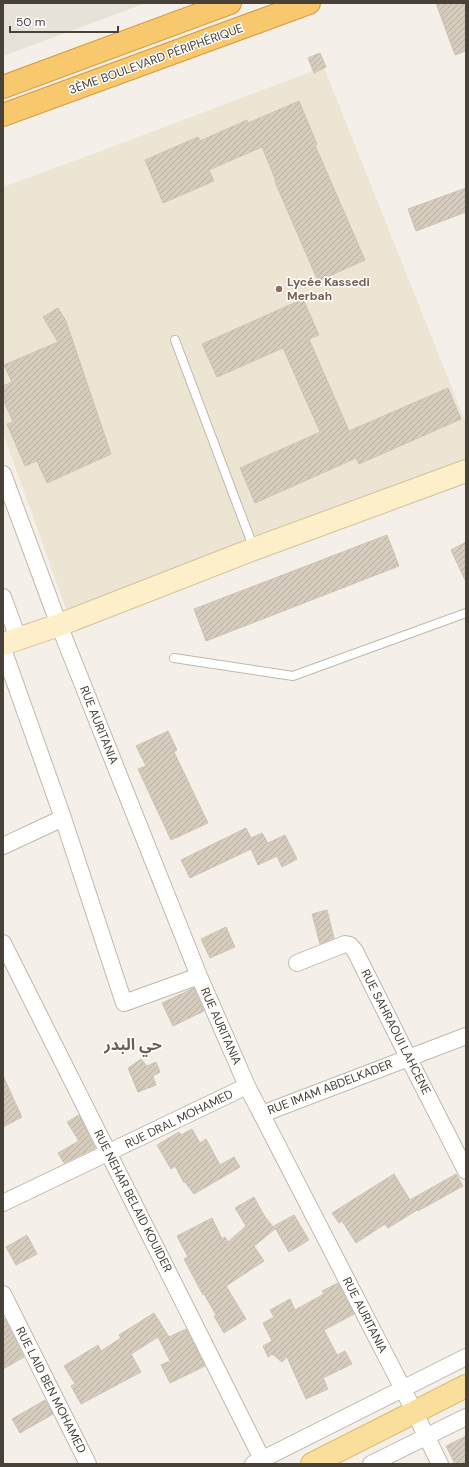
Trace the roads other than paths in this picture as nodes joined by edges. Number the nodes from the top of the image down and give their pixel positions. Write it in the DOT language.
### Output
graph roads {
  1 [pos="230,3"];
  2 [pos="309,3"];
  3 [pos="3,87"];
  4 [pos="3,115"];
  5 [pos="175,340"];
  6 [pos="466,471"];
  7 [pos="3,474"];
  8 [pos="254,549"];
  9 [pos="3,597"];
  10 [pos="466,613"];
  11 [pos="59,625"];
  12 [pos="8,643"];
  13 [pos="174,658"];
  14 [pos="63,818"];
  15 [pos="3,846"];
  16 [pos="3,943"];
  17 [pos="297,963"];
  18 [pos="198,976"];
  19 [pos="466,1036"];
  20 [pos="408,1058"];
  21 [pos="247,1086"];
  22 [pos="262,1114"];
  23 [pos="109,1153"];
  24 [pos="466,1171"];
  25 [pos="3,1203"];
  26 [pos="3,1294"];
  27 [pos="466,1357"];
  28 [pos="466,1386"];
  29 [pos="403,1389"];
  30 [pos="414,1413"];
  31 [pos="466,1417"];
  32 [pos="426,1436"];
  33 [pos="258,1462"];
  34 [pos="88,1464"];
  35 [pos="312,1464"];
  36 [pos="371,1464"];
  37 [pos="440,1464"];
  1 -- 3 [label="highway"];
  2 -- 4 [label="highway, 3ÈME BOULEVARD PÉRIPHÉRIQUE"];
  5 -- 8 [label="lane"];
  6 -- 8 [label="street"];
  7 -- 11 [label="street, RUE AURITANIA"];
  8 -- 11 [label="street"];
  9 -- 12 [label="street"];
  10 -- 13 [label="lane"];
  11 -- 12 [label="street"];
  11 -- 18 [label="street, RUE AURITANIA"];
  12 -- 14 [label="street"];
  14 -- 15 [label="street"];
  14 -- 18 [label="street"];
  16 -- 23 [label="street, RUE NEHAR BELAID KOUIDER"];
  17 -- 20 [label="street, RUE SAHRAOUI LAHCENE"];
  18 -- 21 [label="street, RUE AURITANIA"];
  19 -- 20 [label="street, RUE IMAM ABDELKADER"];
  20 -- 22 [label="street, RUE IMAM ABDELKADER"];
  20 -- 24 [label="street, RUE SAHRAOUI LAHCENE"];
  21 -- 22 [label="street, RUE AURITANIA"];
  21 -- 23 [label="street, RUE DRAL MOHAMED"];
  22 -- 29 [label="street, RUE AURITANIA"];
  23 -- 25 [label="street, RUE DRAL MOHAMED"];
  23 -- 33 [label="street, RUE NEHAR BELAID KOUIDER"];
  26 -- 34 [label="street, RUE LAID BEN MOHAMED"];
  27 -- 29 [label="street"];
  28 -- 30 [label="main road"];
  29 -- 30 [label="street, RUE AURITANIA"];
  29 -- 33 [label="street"];
  30 -- 32 [label="street, RUE AURITANIA"];
  30 -- 35 [label="main road"];
  31 -- 32 [label="street"];
  32 -- 36 [label="street"];
  32 -- 37 [label="street, RUE AURITANIA"];
}
